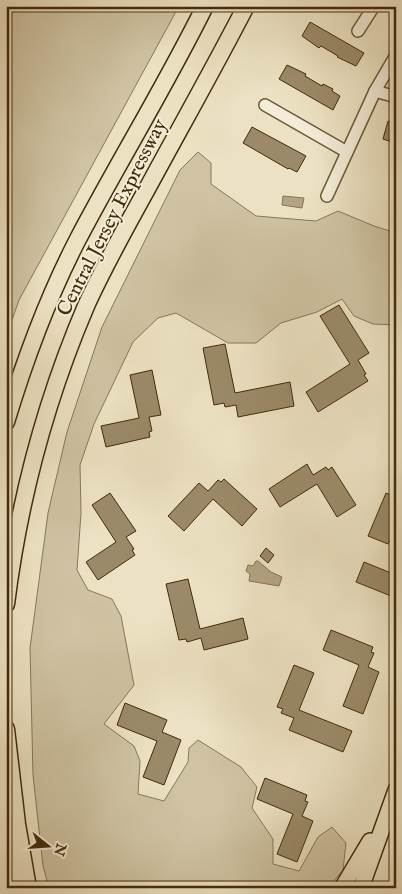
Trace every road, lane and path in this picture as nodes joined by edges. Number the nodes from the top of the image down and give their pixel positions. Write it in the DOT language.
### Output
graph roads {
  1 [pos="205,6"];
  2 [pos="246,6"];
  3 [pos="374,6"];
  4 [pos="358,31"];
  5 [pos="396,55"];
  6 [pos="375,91"];
  7 [pos="396,98"];
  8 [pos="265,105"];
  9 [pos="347,152"];
  10 [pos="327,196"];
  11 [pos="6,422"];
  12 [pos="6,604"];
  13 [pos="6,730"];
  14 [pos="393,797"];
  15 [pos="6,831"];
  16 [pos="14,888"];
  17 [pos="28,888"];
  18 [pos="342,888"];
  19 [pos="361,888"];
  1 -- 11 [label="highway, Central Jersey Expressway"];
  2 -- 12 [label="highway, Central Jersey Expressway"];
  3 -- 4 [label="street"];
  5 -- 6 [label="street"];
  6 -- 7 [label="street"];
  6 -- 9 [label="street"];
  8 -- 9 [label="street"];
  9 -- 10 [label="street"];
  13 -- 17 [label="highway"];
  14 -- 18 [label="main road"];
  14 -- 19 [label="main road"];
  15 -- 16 [label="highway"];
}
